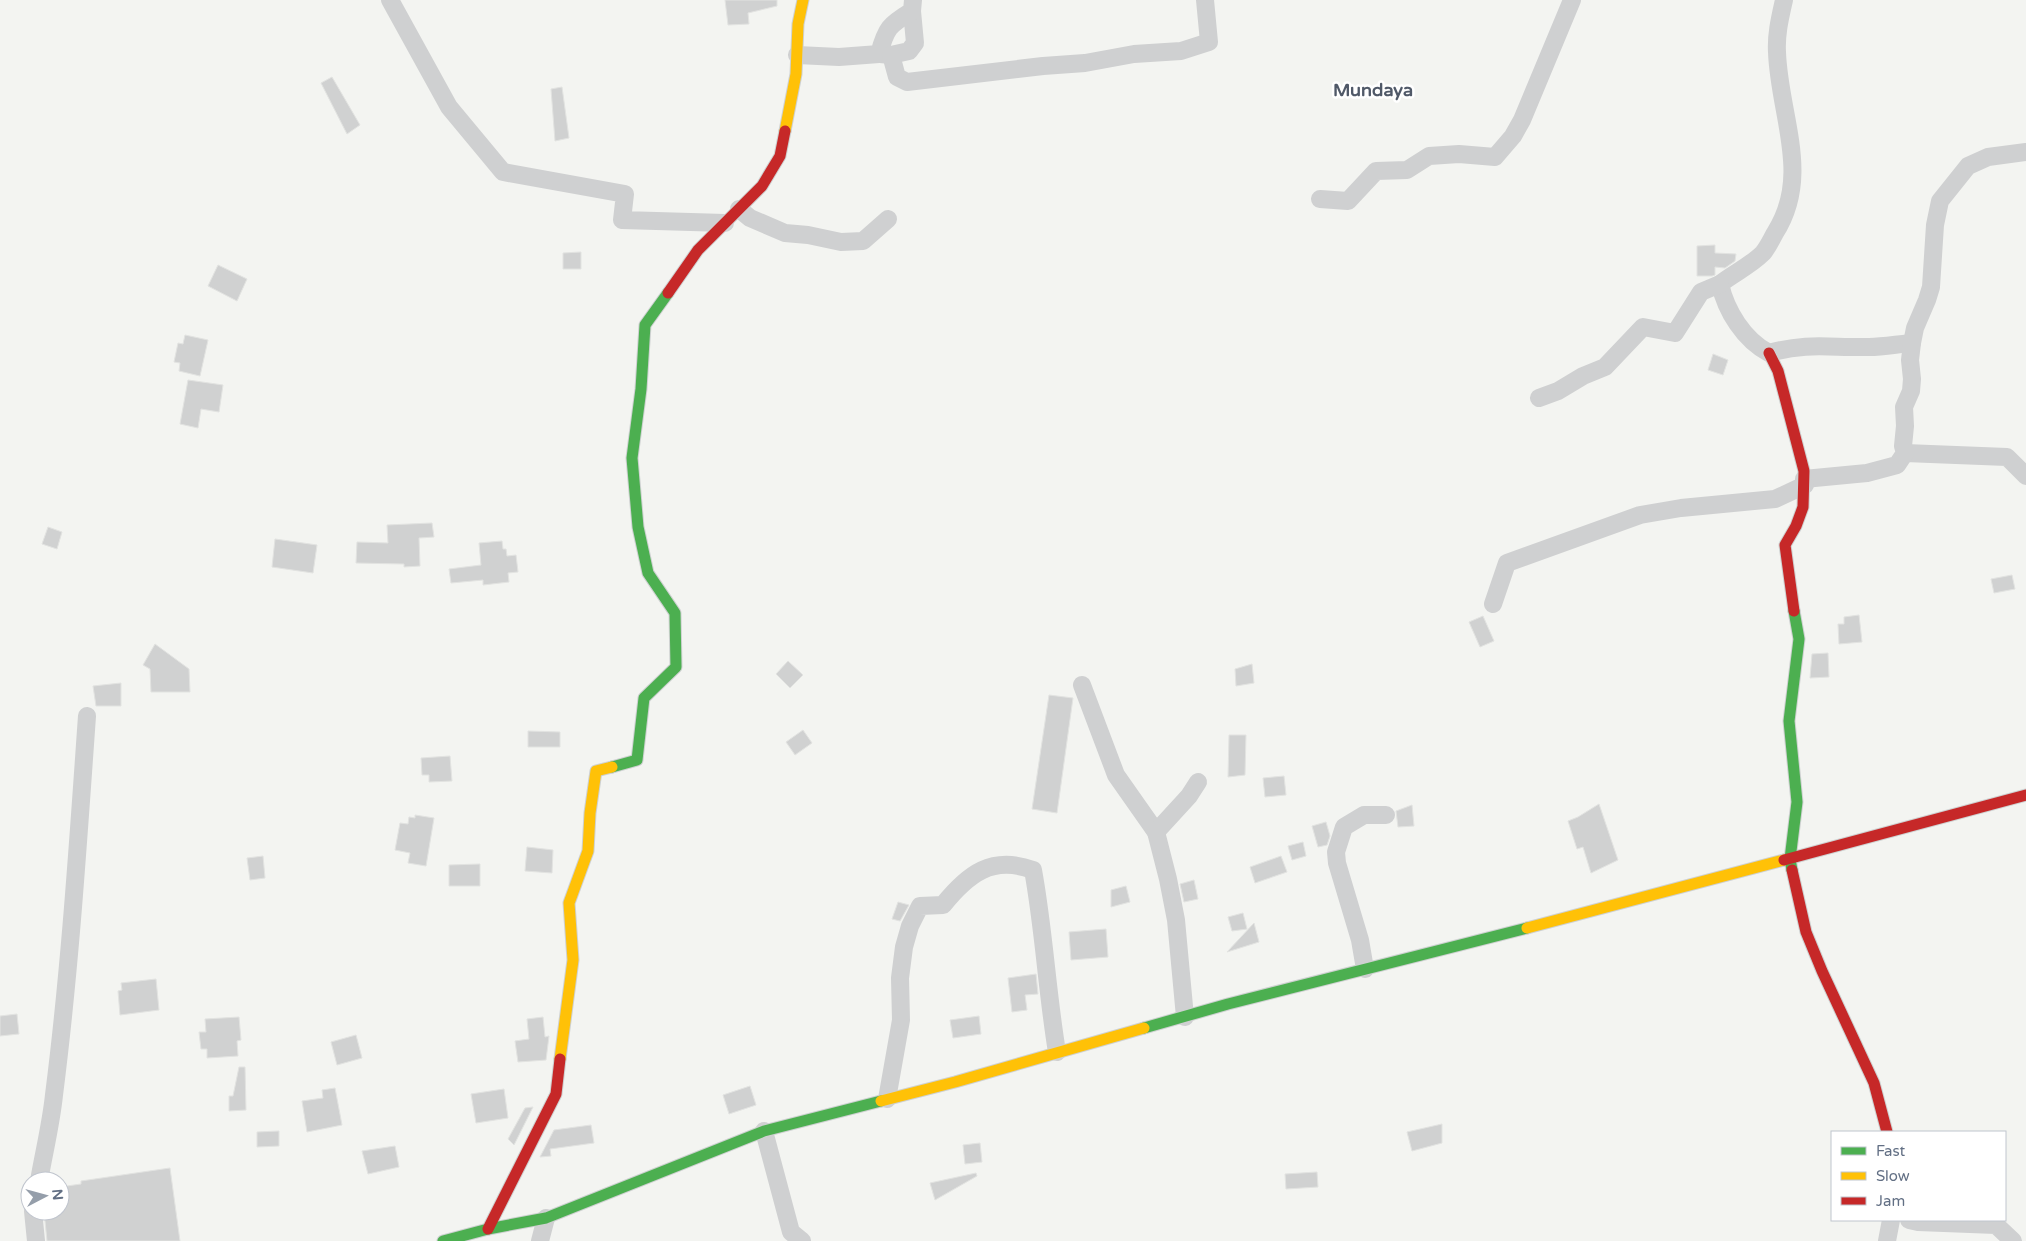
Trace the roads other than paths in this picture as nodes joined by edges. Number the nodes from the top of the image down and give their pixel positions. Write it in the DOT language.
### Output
graph roads {
  1 [pos="390,0"];
  2 [pos="803,0"];
  3 [pos="1205,0"];
  4 [pos="1572,0"];
  5 [pos="1784,0"];
  6 [pos="913,6"];
  7 [pos="885,54"];
  8 [pos="797,55"];
  9 [pos="2026,152"];
  10 [pos="1320,199"];
  11 [pos="739,209"];
  12 [pos="888,219"];
  13 [pos="725,223"];
  14 [pos="1720,284"];
  15 [pos="1912,343"];
  16 [pos="1769,353"];
  17 [pos="1538,398"];
  18 [pos="1905,453"];
  19 [pos="2026,476"];
  20 [pos="1804,482"];
  21 [pos="1493,604"];
  22 [pos="1082,685"];
  23 [pos="87,716"];
  24 [pos="1198,782"];
  25 [pos="2026,795"];
  26 [pos="1386,815"];
  27 [pos="1156,832"];
  28 [pos="1790,859"];
  29 [pos="1365,969"];
  30 [pos="1185,1016"];
  31 [pos="1057,1052"];
  32 [pos="887,1099"];
  33 [pos="764,1131"];
  34 [pos="1887,1131"];
  35 [pos="41,1171"];
  36 [pos="546,1218"];
  37 [pos="34,1221"];
  38 [pos="1891,1221"];
  39 [pos="1914,1221"];
  40 [pos="488,1229"];
  41 [pos="36,1241"];
  42 [pos="443,1241"];
  43 [pos="540,1241"];
  44 [pos="802,1241"];
  45 [pos="1887,1241"];
  46 [pos="2014,1241"];
  1 -- 13 [label="street"];
  2 -- 8 [label="street"];
  3 -- 7 [label="street"];
  4 -- 10 [label="street"];
  5 -- 14 [label="street"];
  6 -- 7 [label="street"];
  6 -- 7 [label="street"];
  7 -- 8 [label="street"];
  8 -- 11 [label="street"];
  9 -- 15 [label="street"];
  11 -- 12 [label="street"];
  11 -- 13 [label="street"];
  13 -- 40 [label="street"];
  14 -- 16 [label="street"];
  14 -- 17 [label="street"];
  15 -- 16 [label="street"];
  15 -- 18 [label="street"];
  16 -- 20 [label="street"];
  18 -- 19 [label="street"];
  18 -- 20 [label="street"];
  20 -- 21 [label="street"];
  20 -- 28 [label="street"];
  22 -- 27 [label="street"];
  23 -- 35 [label="street"];
  24 -- 27 [label="street"];
  25 -- 28 [label="street"];
  26 -- 29 [label="street"];
  27 -- 30 [label="street"];
  28 -- 29 [label="street"];
  28 -- 34 [label="street"];
  29 -- 30 [label="street"];
  30 -- 31 [label="street"];
  31 -- 32 [label="street"];
  31 -- 32 [label="street"];
  32 -- 33 [label="street"];
  33 -- 36 [label="street"];
  33 -- 44 [label="street"];
  36 -- 40 [label="street"];
  36 -- 43 [label="street"];
  37 -- 41 [label="street"];
  38 -- 45 [label="street"];
  39 -- 46 [label="street"];
  40 -- 42 [label="street"];
}
